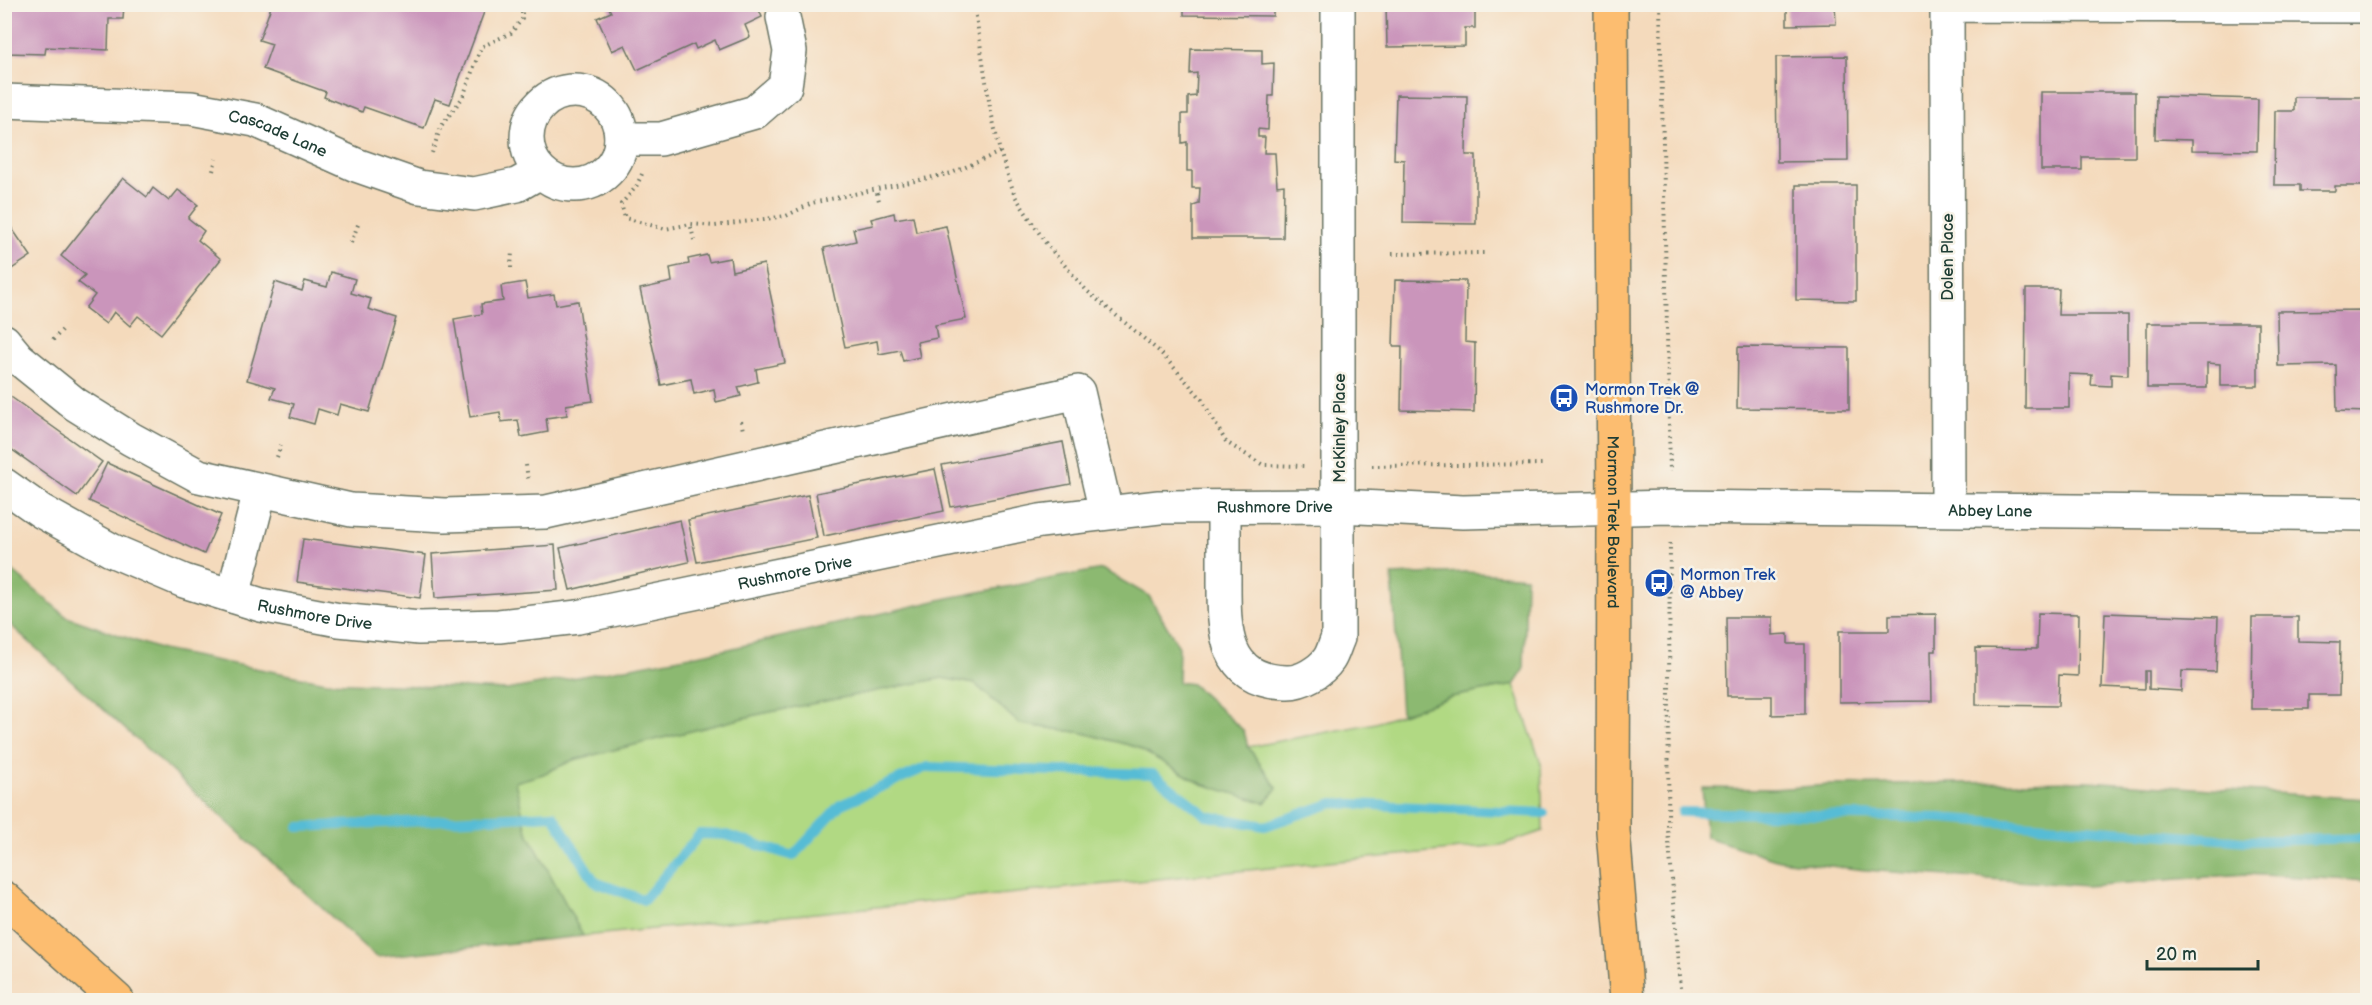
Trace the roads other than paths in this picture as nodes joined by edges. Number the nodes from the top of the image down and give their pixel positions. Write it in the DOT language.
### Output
graph roads {
  1 [pos="1338,4"];
  2 [pos="1611,4"];
  3 [pos="2367,6"];
  4 [pos="783,17"];
  5 [pos="4,100"];
  6 [pos="621,139"];
  7 [pos="540,172"];
  8 [pos="4,341"];
  9 [pos="4,485"];
  10 [pos="260,491"];
  11 [pos="1339,506"];
  12 [pos="1224,507"];
  13 [pos="1948,509"];
  14 [pos="1614,510"];
  15 [pos="1106,512"];
  16 [pos="2367,514"];
  17 [pos="233,596"];
  18 [pos="4,898"];
  19 [pos="1620,999"];
  20 [pos="117,1000"];
  1 -- 11 [label="street, McKinley Place"];
  2 -- 14 [label="main road, Mormon Trek Boulevard"];
  3 -- 13 [label="street, Dolen Place"];
  4 -- 6 [label="street"];
  5 -- 7 [label="street, Cascade Lane"];
  6 -- 7 [label="street"];
  6 -- 7 [label="street"];
  8 -- 10 [label="street"];
  9 -- 17 [label="street, Rushmore Drive"];
  10 -- 15 [label="street"];
  10 -- 17 [label="street"];
  11 -- 12 [label="street, Rushmore Drive"];
  11 -- 12 [label="street, McKinley Place"];
  11 -- 14 [label="street, Rushmore Drive"];
  12 -- 15 [label="street, Rushmore Drive"];
  13 -- 14 [label="street, Abbey Lane"];
  13 -- 16 [label="street, Abbey Lane"];
  14 -- 19 [label="main road, Mormon Trek Boulevard"];
  15 -- 17 [label="street, Rushmore Drive"];
  18 -- 20 [label="main road"];
}
